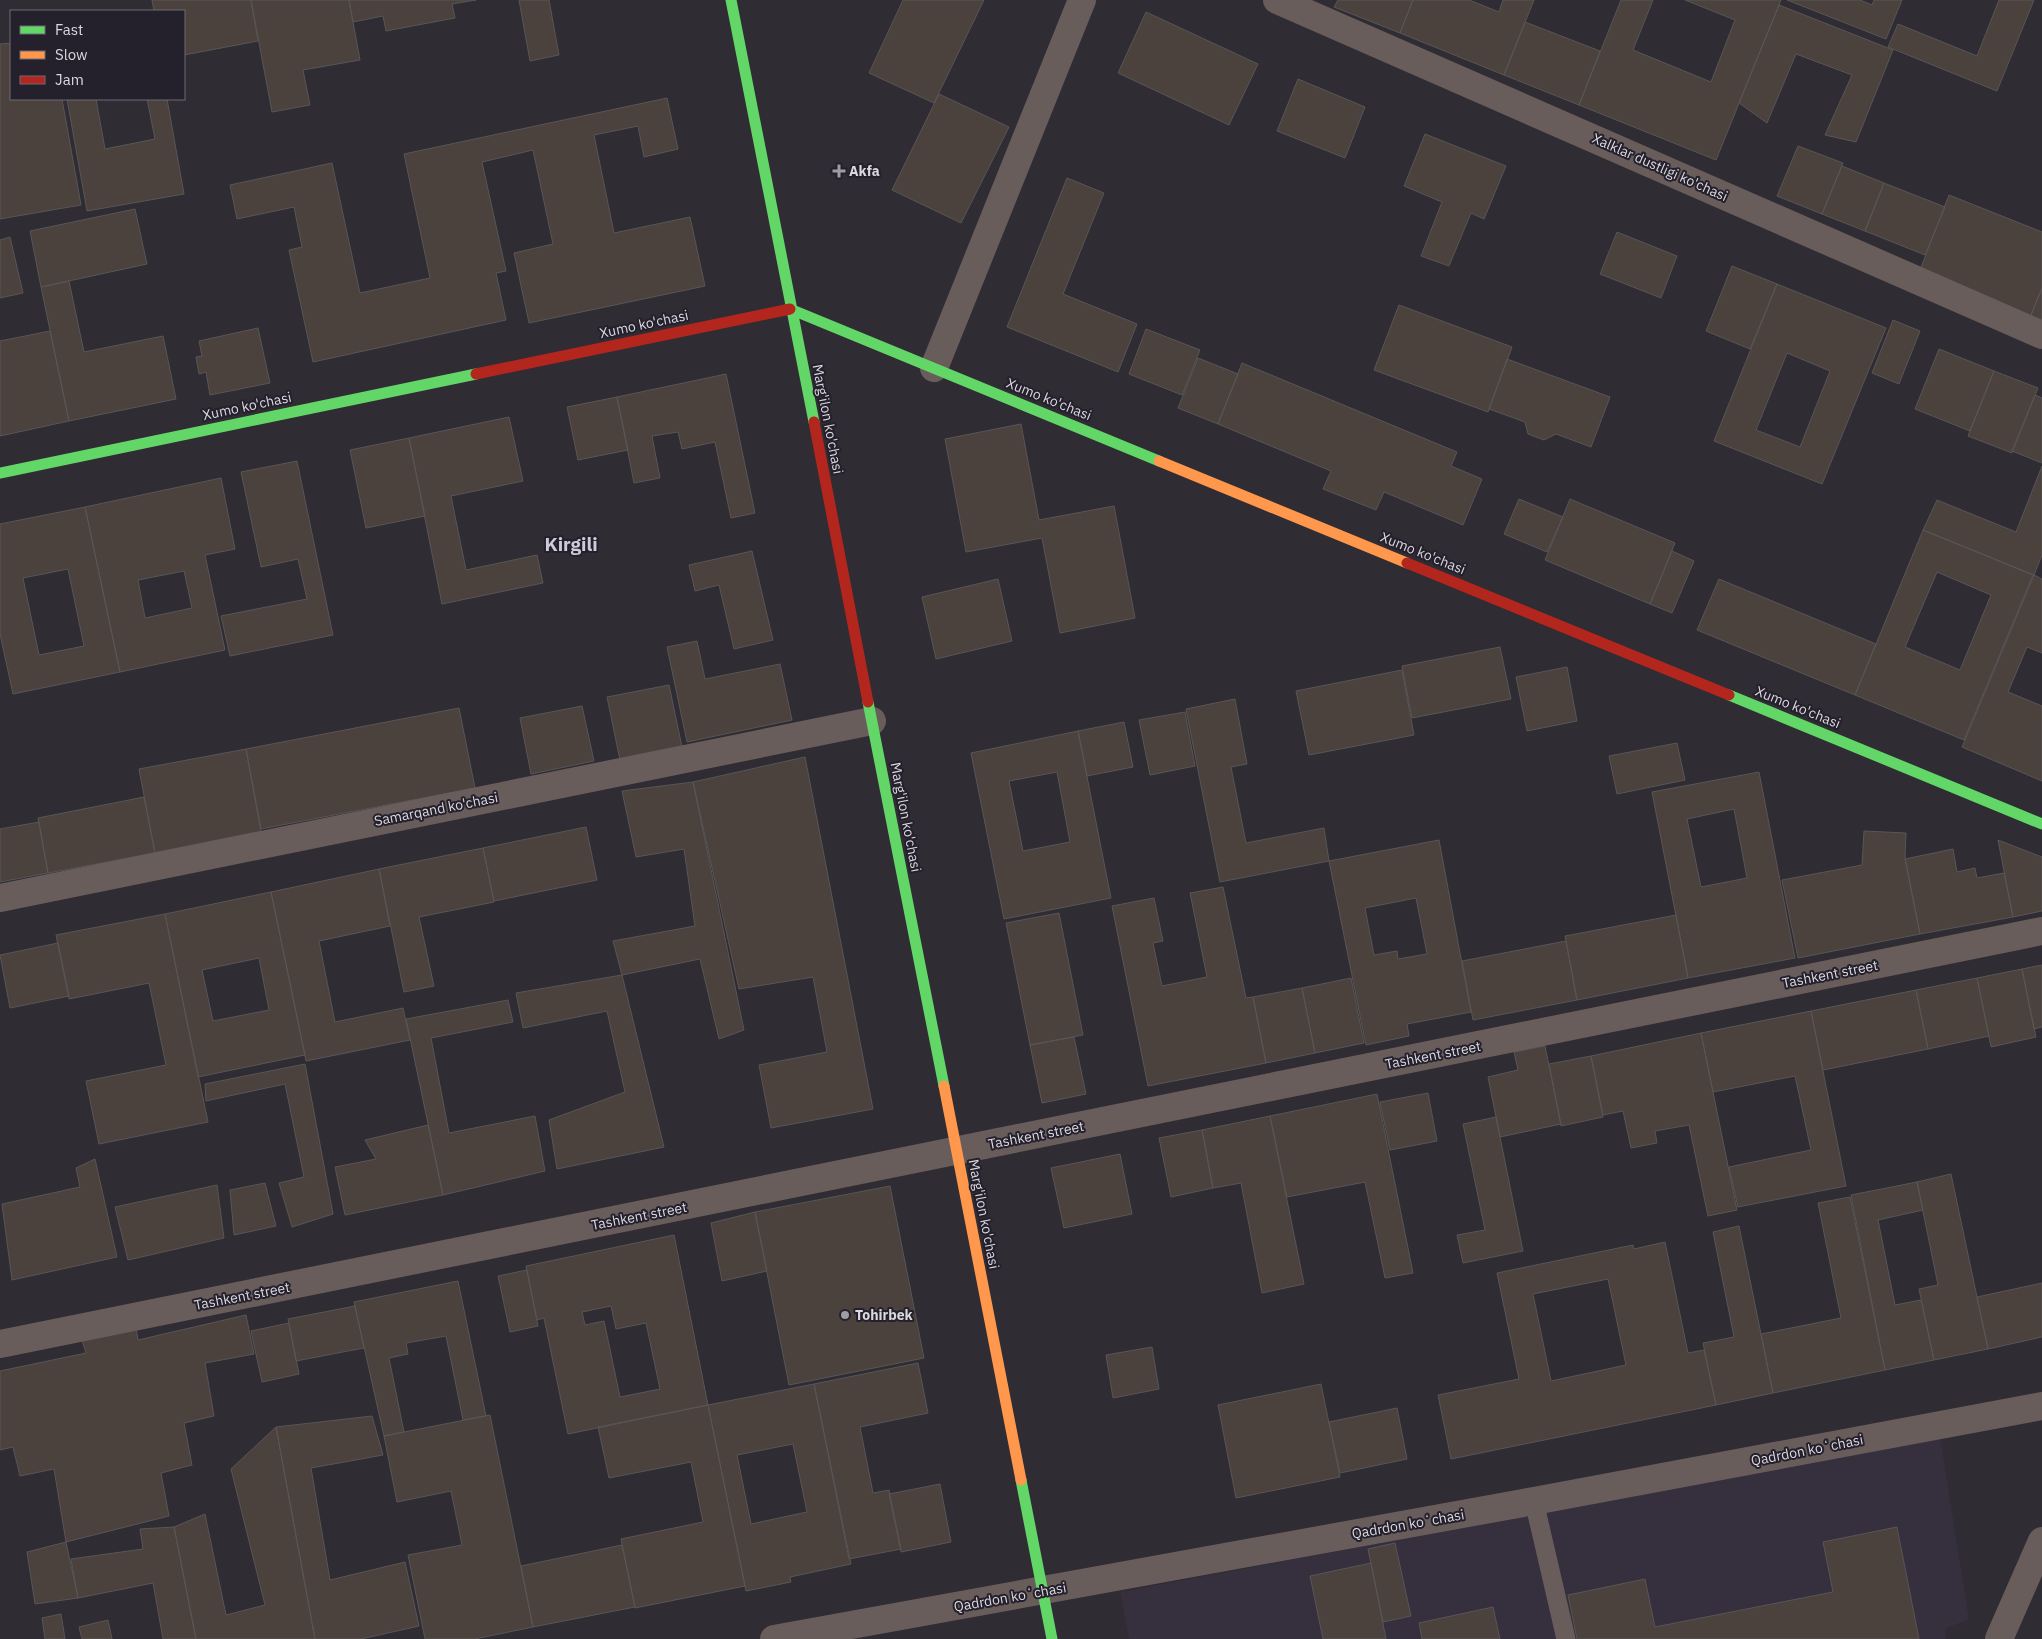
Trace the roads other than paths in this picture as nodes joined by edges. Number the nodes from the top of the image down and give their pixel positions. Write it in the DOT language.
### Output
graph roads {
  1 [pos="731,0"];
  2 [pos="1082,0"];
  3 [pos="1277,0"];
  4 [pos="791,309"];
  5 [pos="2042,335"];
  6 [pos="934,368"];
  7 [pos="0,473"];
  8 [pos="872,721"];
  9 [pos="2042,824"];
  10 [pos="0,898"];
  11 [pos="2042,931"];
  12 [pos="956,1152"];
  13 [pos="0,1344"];
  14 [pos="2042,1406"];
  15 [pos="1534,1501"];
  16 [pos="2042,1541"];
  17 [pos="1042,1592"];
  18 [pos="774,1639"];
  19 [pos="1052,1639"];
  20 [pos="1566,1639"];
  21 [pos="1999,1639"];
  1 -- 4 [label="street, Marg'ilon ko'chasi"];
  2 -- 6 [label="street"];
  3 -- 5 [label="street, Xalklar dustligi ko'chasi"];
  4 -- 6 [label="street, Xumo ko'chasi"];
  4 -- 7 [label="street, Xumo ko'chasi"];
  4 -- 8 [label="street, Marg'ilon ko'chasi"];
  6 -- 9 [label="street, Xumo ko'chasi"];
  8 -- 10 [label="street, Samarqand ko'chasi"];
  8 -- 12 [label="street, Marg'ilon ko'chasi"];
  11 -- 12 [label="street, Tashkent street"];
  12 -- 13 [label="street, Tashkent street"];
  12 -- 17 [label="street, Marg'ilon ko'chasi"];
  14 -- 15 [label="street, Qadrdon koʻchasi"];
  15 -- 17 [label="street, Qadrdon koʻchasi"];
  15 -- 20 [label="lane"];
  16 -- 21 [label="street"];
  17 -- 18 [label="street, Qadrdon koʻchasi"];
  17 -- 19 [label="street, Marg'ilon ko'chasi"];
}
